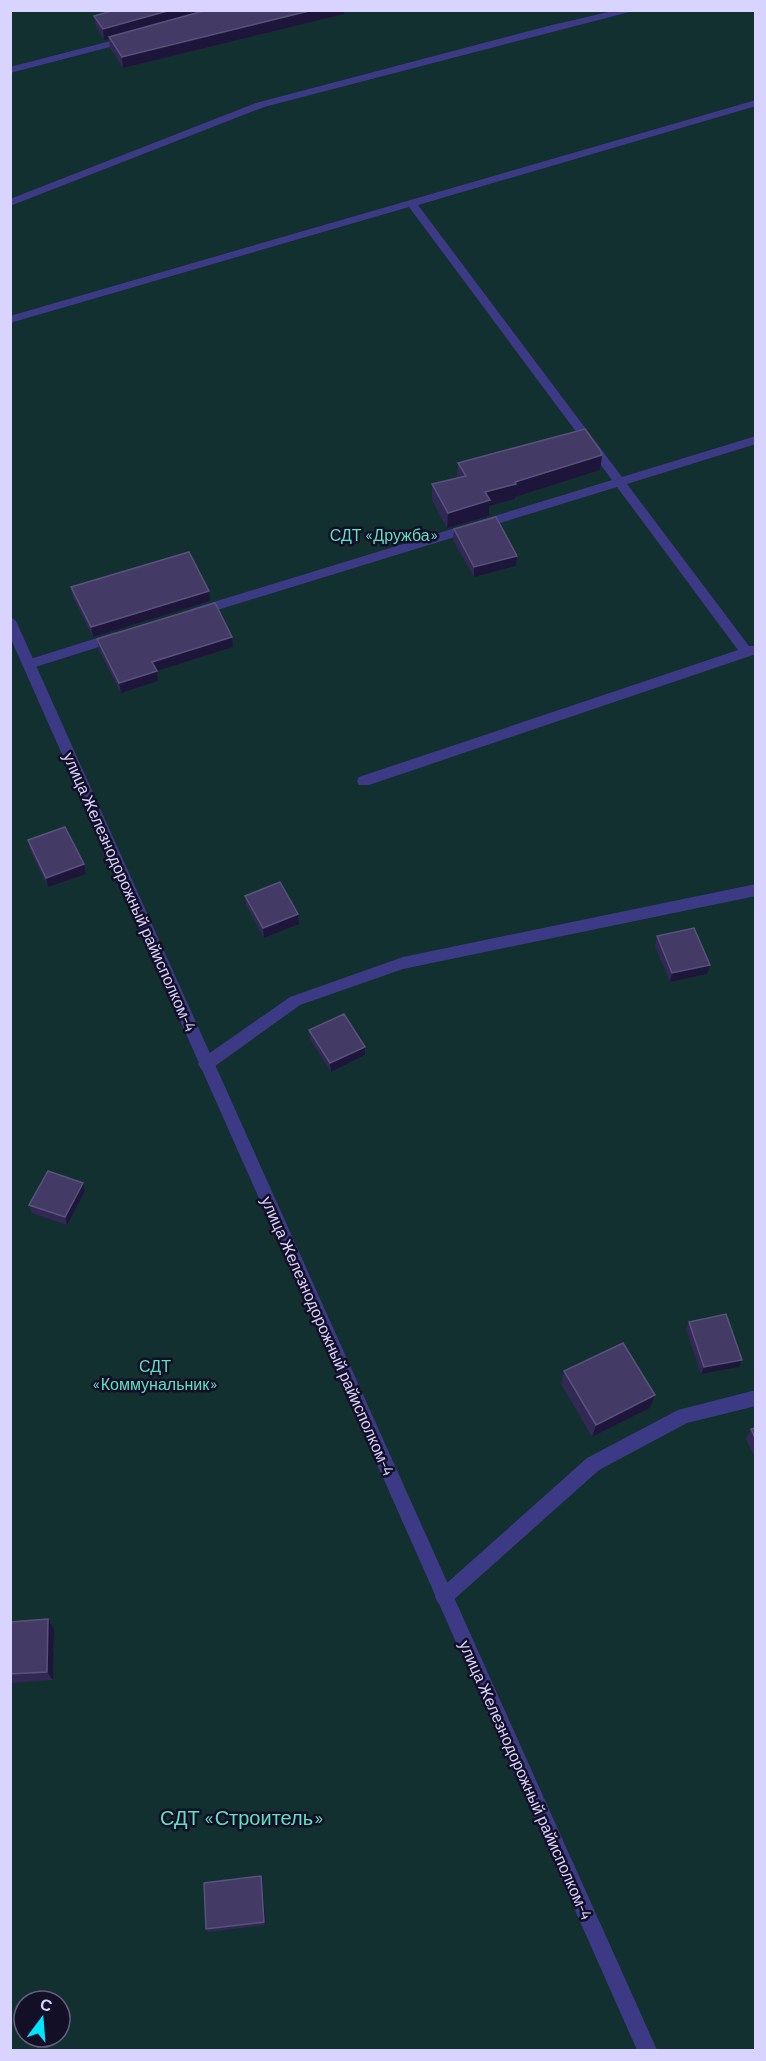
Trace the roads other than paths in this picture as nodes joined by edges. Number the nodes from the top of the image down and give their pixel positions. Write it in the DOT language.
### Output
graph roads {
  1 [pos="633,10"];
  2 [pos="135,37"];
  3 [pos="10,70"];
  4 [pos="756,103"];
  5 [pos="411,202"];
  6 [pos="10,203"];
  7 [pos="10,320"];
  8 [pos="756,440"];
  9 [pos="618,481"];
  10 [pos="188,615"];
  11 [pos="10,621"];
  12 [pos="131,632"];
  13 [pos="751,650"];
  14 [pos="29,664"];
  15 [pos="364,781"];
  16 [pos="756,890"];
  17 [pos="206,1064"];
  18 [pos="756,1398"];
  19 [pos="444,1597"];
  20 [pos="647,2050"];
  1 -- 6 [label="street"];
  2 -- 3 [label="street"];
  4 -- 5 [label="street"];
  5 -- 7 [label="street"];
  5 -- 9 [label="street"];
  8 -- 9 [label="street"];
  9 -- 10 [label="street"];
  9 -- 13 [label="street"];
  11 -- 14 [label="street, улица Железнодорожный райисполком-4"];
  12 -- 14 [label="street"];
  13 -- 15 [label="street"];
  14 -- 17 [label="street, улица Железнодорожный райисполком-4"];
  16 -- 17 [label="street"];
  17 -- 19 [label="street, улица Железнодорожный райисполком-4"];
  18 -- 19 [label="street"];
  19 -- 20 [label="street, улица Железнодорожный райисполком-4"];
}
